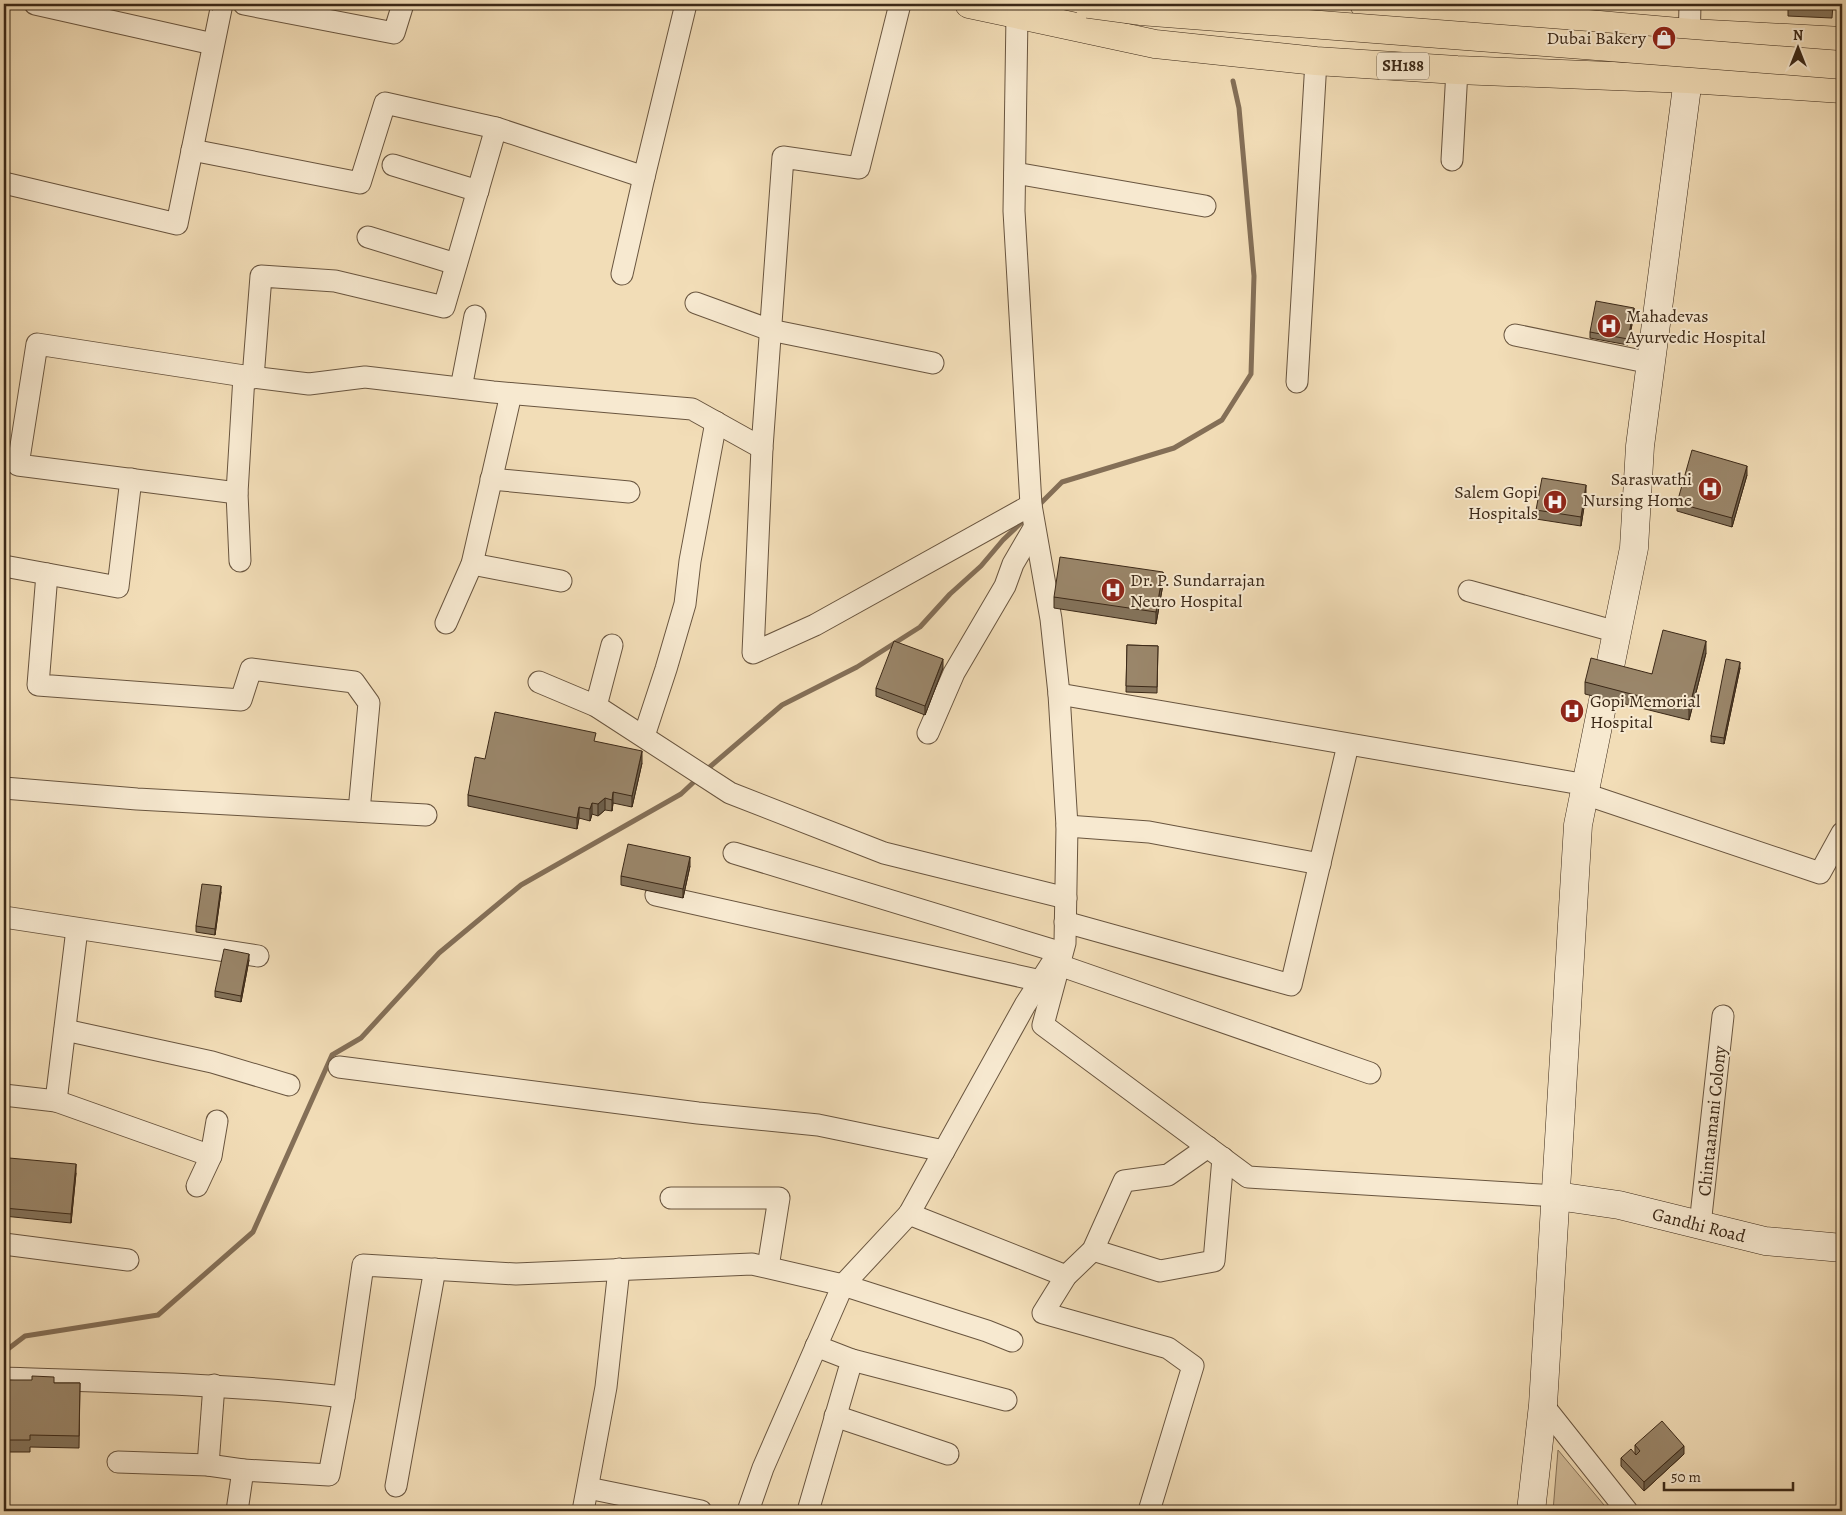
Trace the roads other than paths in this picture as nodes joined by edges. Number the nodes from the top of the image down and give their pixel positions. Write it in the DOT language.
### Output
graph roads {
  1 [pos="35,4"];
  2 [pos="222,4"];
  3 [pos="244,4"];
  4 [pos="403,4"];
  5 [pos="686,4"];
  6 [pos="900,4"];
  7 [pos="969,4"];
  8 [pos="1088,4"];
  9 [pos="1195,4"];
  10 [pos="1364,4"];
  11 [pos="1690,4"];
  12 [pos="1018,10"];
  13 [pos="1690,32"];
  14 [pos="1842,40"];
  15 [pos="213,44"];
  16 [pos="1842,52"];
  17 [pos="1316,60"];
  18 [pos="1842,65"];
  19 [pos="1457,70"];
  20 [pos="1688,79"];
  21 [pos="1842,89"];
  22 [pos="496,128"];
  23 [pos="192,150"];
  24 [pos="1452,160"];
  25 [pos="393,166"];
  26 [pos="1015,174"];
  27 [pos="644,177"];
  28 [pos="4,183"];
  29 [pos="478,190"];
  30 [pos="1205,206"];
  31 [pos="368,237"];
  32 [pos="456,264"];
  33 [pos="622,274"];
  34 [pos="696,304"];
  35 [pos="475,316"];
  36 [pos="770,330"];
  37 [pos="1515,335"];
  38 [pos="933,363"];
  39 [pos="1651,363"];
  40 [pos="248,377"];
  41 [pos="1296,382"];
  42 [pos="461,388"];
  43 [pos="511,394"];
  44 [pos="716,422"];
  45 [pos="762,448"];
  46 [pos="491,479"];
  47 [pos="131,480"];
  48 [pos="237,492"];
  49 [pos="629,492"];
  50 [pos="1032,515"];
  51 [pos="240,561"];
  52 [pos="472,564"];
  53 [pos="4,566"];
  54 [pos="47,574"];
  55 [pos="561,581"];
  56 [pos="1468,591"];
  57 [pos="446,623"];
  58 [pos="1617,632"];
  59 [pos="612,645"];
  60 [pos="539,682"];
  61 [pos="1059,694"];
  62 [pos="596,706"];
  63 [pos="928,733"];
  64 [pos="644,736"];
  65 [pos="1348,745"];
  66 [pos="4,788"];
  67 [pos="1586,790"];
  68 [pos="358,811"];
  69 [pos="426,814"];
  70 [pos="1068,826"];
  71 [pos="1842,833"];
  72 [pos="734,853"];
  73 [pos="1320,864"];
  74 [pos="656,895"];
  75 [pos="1066,898"];
  76 [pos="4,918"];
  77 [pos="1065,922"];
  78 [pos="77,929"];
  79 [pos="1061,953"];
  80 [pos="258,956"];
  81 [pos="1041,980"];
  82 [pos="1723,1016"];
  83 [pos="64,1030"];
  84 [pos="339,1068"];
  85 [pos="1370,1074"];
  86 [pos="289,1086"];
  87 [pos="4,1095"];
  88 [pos="56,1101"];
  89 [pos="217,1121"];
  90 [pos="944,1151"];
  91 [pos="1215,1152"];
  92 [pos="211,1156"];
  93 [pos="197,1186"];
  94 [pos="1557,1196"];
  95 [pos="671,1198"];
  96 [pos="909,1214"];
  97 [pos="1700,1225"];
  98 [pos="4,1244"];
  99 [pos="1842,1248"];
  100 [pos="1093,1250"];
  101 [pos="128,1260"];
  102 [pos="768,1267"];
  103 [pos="435,1269"];
  104 [pos="618,1269"];
  105 [pos="1066,1276"];
  106 [pos="843,1285"];
  107 [pos="1012,1341"];
  108 [pos="816,1346"];
  109 [pos="852,1360"];
  110 [pos="4,1378"];
  111 [pos="214,1385"];
  112 [pos="344,1398"];
  113 [pos="1006,1400"];
  114 [pos="1543,1405"];
  115 [pos="835,1416"];
  116 [pos="948,1454"];
  117 [pos="118,1462"];
  118 [pos="208,1465"];
  119 [pos="243,1470"];
  120 [pos="396,1486"];
  121 [pos="588,1488"];
  122 [pos="238,1511"];
  123 [pos="583,1511"];
  124 [pos="701,1511"];
  125 [pos="748,1511"];
  126 [pos="808,1511"];
  127 [pos="1149,1511"];
  128 [pos="1531,1511"];
  129 [pos="1627,1511"];
  1 -- 15 [label="street"];
  2 -- 15 [label="street"];
  3 -- 4 [label="street"];
  5 -- 27 [label="street"];
  6 -- 36 [label="street"];
  7 -- 12 [label="main road, SH188"];
  8 -- 18 [label="main road, bridge"];
  9 -- 16 [label="main road"];
  10 -- 13 [label="main road"];
  11 -- 13 [label="street"];
  12 -- 17 [label="main road, SH188"];
  12 -- 26 [label="street"];
  13 -- 14 [label="main road"];
  13 -- 20 [label="street"];
  15 -- 23 [label="street"];
  17 -- 19 [label="main road, SH188"];
  17 -- 41 [label="street"];
  19 -- 20 [label="main road, SH188"];
  19 -- 24 [label="street"];
  20 -- 21 [label="main road, SH188"];
  20 -- 39 [label="street"];
  22 -- 23 [label="street"];
  22 -- 27 [label="street"];
  22 -- 29 [label="street"];
  23 -- 28 [label="street"];
  25 -- 29 [label="street"];
  26 -- 30 [label="street"];
  26 -- 50 [label="street"];
  27 -- 33 [label="street"];
  29 -- 32 [label="street"];
  31 -- 32 [label="street"];
  32 -- 40 [label="street"];
  34 -- 36 [label="street"];
  35 -- 42 [label="street"];
  36 -- 38 [label="street"];
  36 -- 45 [label="street"];
  37 -- 39 [label="street"];
  39 -- 58 [label="street"];
  40 -- 42 [label="street"];
  40 -- 47 [label="street"];
  40 -- 48 [label="street"];
  42 -- 43 [label="street"];
  43 -- 44 [label="street"];
  43 -- 46 [label="street"];
  44 -- 45 [label="street"];
  44 -- 64 [label="street"];
  45 -- 50 [label="street"];
  46 -- 49 [label="street"];
  46 -- 52 [label="street"];
  47 -- 48 [label="street"];
  47 -- 54 [label="street"];
  48 -- 51 [label="street"];
  50 -- 61 [label="street"];
  50 -- 63 [label="street"];
  52 -- 55 [label="street"];
  52 -- 57 [label="street"];
  53 -- 54 [label="street"];
  54 -- 68 [label="street"];
  56 -- 58 [label="street"];
  58 -- 67 [label="street"];
  59 -- 62 [label="street"];
  60 -- 62 [label="street"];
  61 -- 65 [label="street"];
  61 -- 70 [label="street"];
  62 -- 64 [label="street"];
  64 -- 75 [label="street"];
  65 -- 67 [label="street"];
  65 -- 73 [label="street"];
  66 -- 68 [label="street"];
  67 -- 71 [label="street"];
  67 -- 94 [label="street"];
  68 -- 69 [label="street"];
  70 -- 73 [label="street"];
  70 -- 75 [label="street"];
  72 -- 79 [label="street"];
  73 -- 77 [label="street"];
  74 -- 81 [label="street"];
  75 -- 77 [label="street"];
  76 -- 78 [label="street"];
  77 -- 79 [label="street"];
  78 -- 80 [label="street"];
  78 -- 83 [label="street"];
  79 -- 81 [label="street"];
  79 -- 85 [label="street"];
  79 -- 91 [label="street"];
  81 -- 90 [label="street"];
  82 -- 97 [label="street, Chintaamani Colony"];
  83 -- 86 [label="street"];
  83 -- 88 [label="street"];
  84 -- 90 [label="street"];
  87 -- 88 [label="street"];
  88 -- 92 [label="street"];
  89 -- 92 [label="street"];
  90 -- 96 [label="street"];
  91 -- 94 [label="street"];
  91 -- 100 [label="street"];
  91 -- 100 [label="street"];
  92 -- 93 [label="street"];
  94 -- 97 [label="street, Gandhi Road"];
  94 -- 114 [label="street"];
  95 -- 102 [label="street"];
  96 -- 105 [label="street"];
  96 -- 106 [label="street"];
  97 -- 99 [label="street, Gandhi Road"];
  98 -- 101 [label="street"];
  100 -- 105 [label="street"];
  102 -- 104 [label="street"];
  102 -- 106 [label="street"];
  103 -- 104 [label="street"];
  103 -- 112 [label="street"];
  103 -- 120 [label="street"];
  104 -- 121 [label="street"];
  105 -- 127 [label="street"];
  106 -- 107 [label="street"];
  106 -- 108 [label="street"];
  108 -- 109 [label="street"];
  108 -- 125 [label="street"];
  109 -- 113 [label="street"];
  109 -- 115 [label="street"];
  110 -- 111 [label="street"];
  111 -- 112 [label="street"];
  111 -- 118 [label="street"];
  112 -- 119 [label="street"];
  114 -- 128 [label="street"];
  114 -- 129 [label="street"];
  115 -- 116 [label="street"];
  115 -- 126 [label="street"];
  117 -- 118 [label="street"];
  118 -- 119 [label="street"];
  119 -- 122 [label="street"];
  121 -- 123 [label="street"];
  121 -- 124 [label="street"];
}
